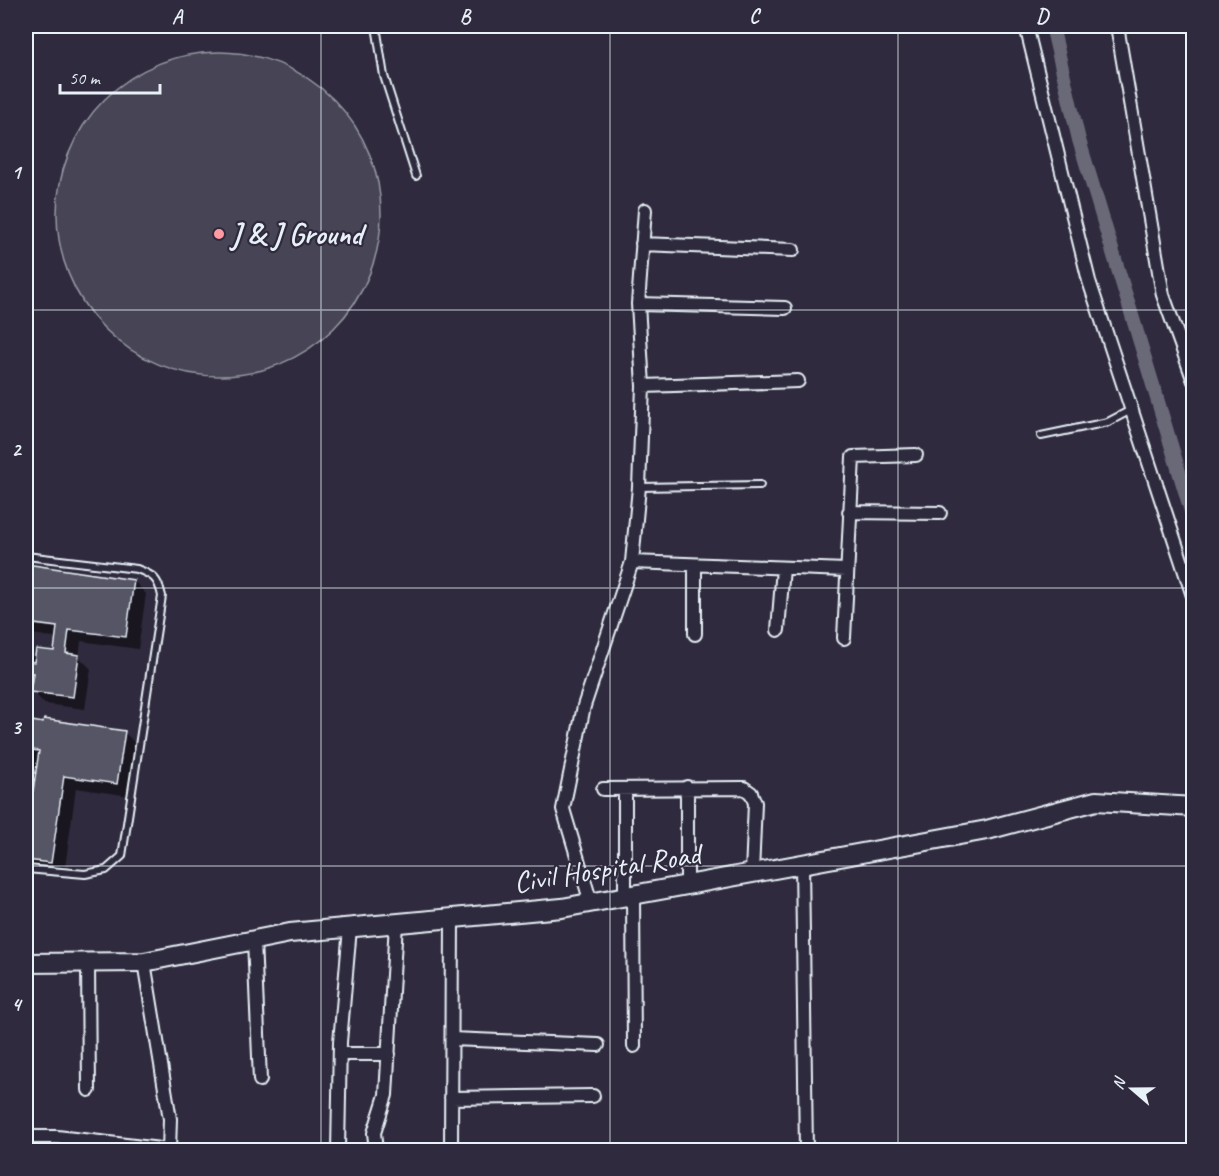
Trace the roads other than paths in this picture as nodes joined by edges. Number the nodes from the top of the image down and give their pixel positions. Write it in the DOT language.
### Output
graph roads {
  1 [pos="376,26"];
  2 [pos="1026,26"];
  3 [pos="1117,26"];
  4 [pos="416,176"];
  5 [pos="645,210"];
  6 [pos="642,244"];
  7 [pos="793,250"];
  8 [pos="638,304"];
  9 [pos="785,308"];
  10 [pos="798,381"];
  11 [pos="1194,381"];
  12 [pos="643,386"];
  13 [pos="1131,410"];
  14 [pos="1041,436"];
  15 [pos="916,455"];
  16 [pos="760,485"];
  17 [pos="639,487"];
  18 [pos="849,512"];
  19 [pos="940,513"];
  20 [pos="26,556"];
  21 [pos="632,562"];
  22 [pos="695,566"];
  23 [pos="783,568"];
  24 [pos="846,570"];
  25 [pos="1194,599"];
  26 [pos="778,630"];
  27 [pos="695,634"];
  28 [pos="844,638"];
  29 [pos="687,787"];
  30 [pos="603,789"];
  31 [pos="625,789"];
  32 [pos="1194,807"];
  33 [pos="802,864"];
  34 [pos="26,869"];
  35 [pos="752,873"];
  36 [pos="687,885"];
  37 [pos="629,896"];
  38 [pos="591,903"];
  39 [pos="452,918"];
  40 [pos="396,923"];
  41 [pos="350,928"];
  42 [pos="254,940"];
  43 [pos="144,962"];
  44 [pos="26,963"];
  45 [pos="88,963"];
  46 [pos="452,1039"];
  47 [pos="598,1045"];
  48 [pos="634,1046"];
  49 [pos="340,1054"];
  50 [pos="388,1054"];
  51 [pos="260,1080"];
  52 [pos="89,1090"];
  53 [pos="593,1096"];
  54 [pos="451,1098"];
  55 [pos="26,1137"];
  56 [pos="338,1150"];
  57 [pos="376,1150"];
  58 [pos="451,1150"];
  59 [pos="806,1150"];
  1 -- 4 [label="lane"];
  2 -- 13 [label="street"];
  3 -- 11 [label="street"];
  5 -- 6 [label="street"];
  6 -- 7 [label="street"];
  6 -- 8 [label="street"];
  8 -- 9 [label="street"];
  8 -- 12 [label="street"];
  10 -- 12 [label="street"];
  12 -- 17 [label="street"];
  13 -- 14 [label="lane"];
  13 -- 25 [label="street"];
  15 -- 18 [label="street"];
  16 -- 17 [label="lane"];
  17 -- 21 [label="street"];
  18 -- 19 [label="street"];
  18 -- 24 [label="street"];
  20 -- 34 [label="lane"];
  21 -- 22 [label="street"];
  21 -- 38 [label="street"];
  22 -- 23 [label="street"];
  22 -- 27 [label="street"];
  23 -- 24 [label="street"];
  23 -- 26 [label="street"];
  24 -- 28 [label="street"];
  29 -- 31 [label="street"];
  29 -- 35 [label="street"];
  29 -- 36 [label="street"];
  30 -- 31 [label="street"];
  31 -- 37 [label="street"];
  32 -- 33 [label="street, Civil Hospital Road"];
  33 -- 35 [label="street, Civil Hospital Road"];
  33 -- 59 [label="street"];
  35 -- 36 [label="street, Civil Hospital Road"];
  36 -- 37 [label="street, Civil Hospital Road"];
  37 -- 38 [label="street, Civil Hospital Road"];
  37 -- 48 [label="street"];
  38 -- 39 [label="street, Civil Hospital Road"];
  39 -- 40 [label="street, Civil Hospital Road"];
  39 -- 46 [label="street"];
  40 -- 41 [label="street, Civil Hospital Road"];
  40 -- 50 [label="street"];
  41 -- 42 [label="street, Civil Hospital Road"];
  41 -- 49 [label="street"];
  42 -- 43 [label="street, Civil Hospital Road"];
  42 -- 51 [label="street"];
  43 -- 45 [label="street, Civil Hospital Road"];
  43 -- 55 [label="street"];
  44 -- 45 [label="street, Civil Hospital Road"];
  45 -- 52 [label="street"];
  46 -- 47 [label="street"];
  46 -- 54 [label="street"];
  49 -- 50 [label="street"];
  49 -- 56 [label="street"];
  50 -- 57 [label="street"];
  53 -- 54 [label="street"];
  54 -- 58 [label="street"];
}
